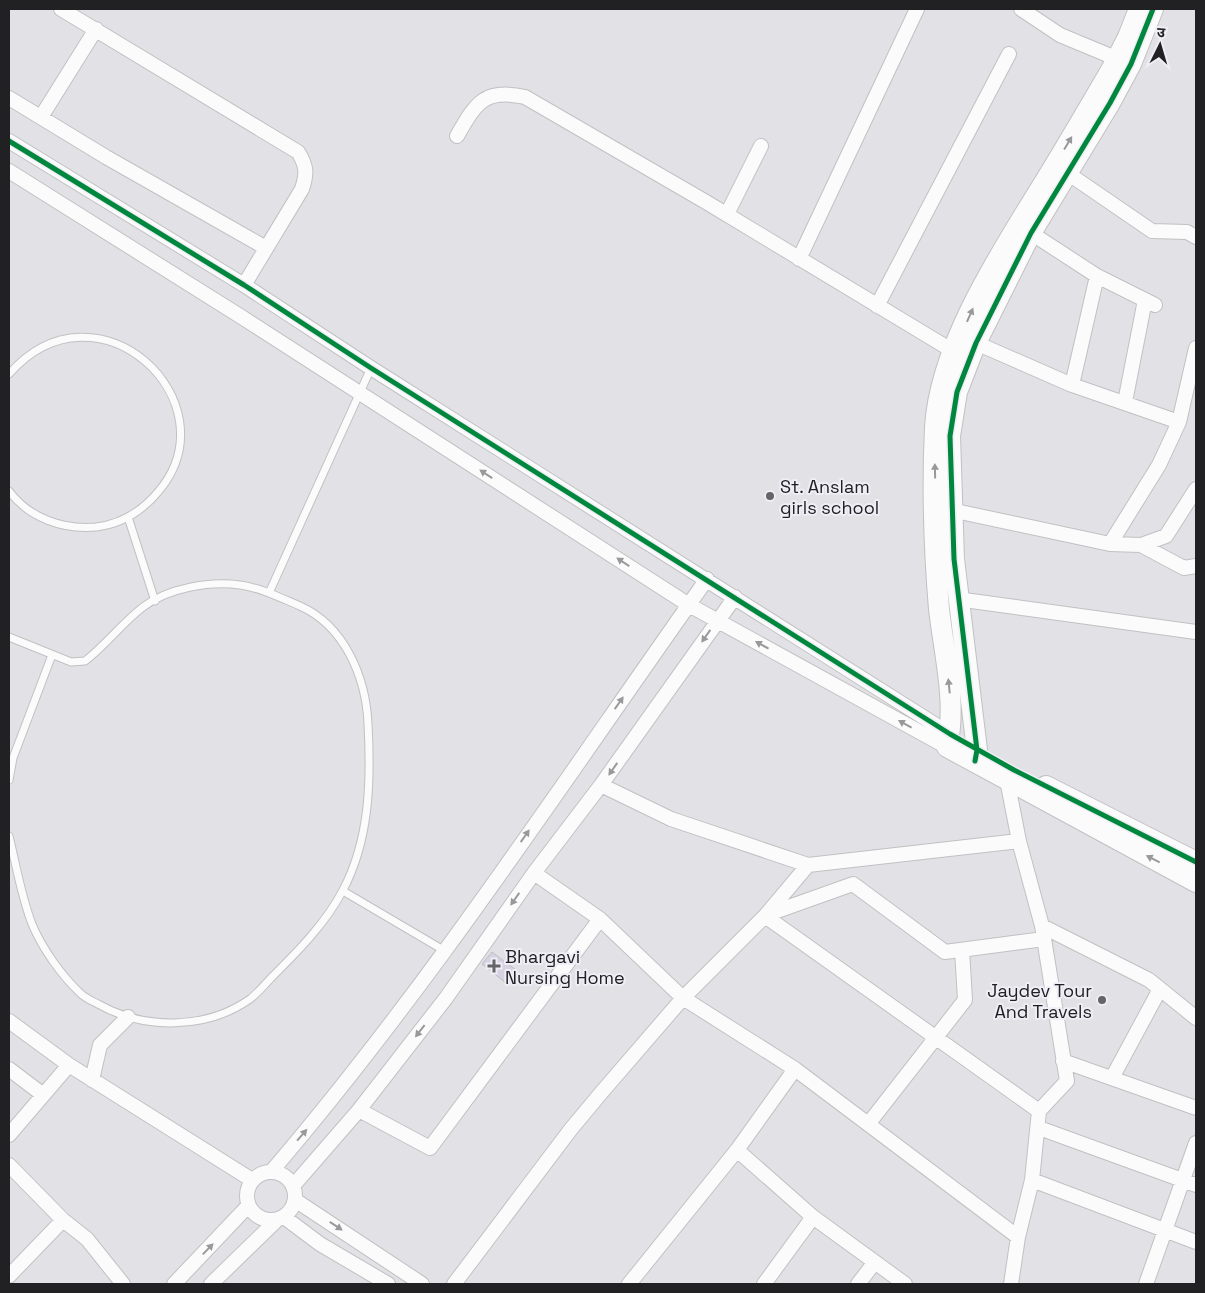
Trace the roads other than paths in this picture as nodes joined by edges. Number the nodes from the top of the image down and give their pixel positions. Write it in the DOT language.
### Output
graph roads {
  1 [pos="61,9"];
  2 [pos="917,9"];
  3 [pos="1021,9"];
  4 [pos="1139,9"];
  5 [pos="1153,9"];
  6 [pos="96,29"];
  7 [pos="1009,54"];
  8 [pos="1124,61"];
  9 [pos="9,98"];
  10 [pos="41,117"];
  11 [pos="457,136"];
  12 [pos="9,141"];
  13 [pos="761,146"];
  14 [pos="1062,170"];
  15 [pos="9,171"];
  16 [pos="726,214"];
  17 [pos="1032,233"];
  18 [pos="1196,237"];
  19 [pos="266,248"];
  20 [pos="799,259"];
  21 [pos="1098,276"];
  22 [pos="244,285"];
  23 [pos="877,306"];
  24 [pos="976,343"];
  25 [pos="1196,348"];
  26 [pos="953,351"];
  27 [pos="371,368"];
  28 [pos="9,374"];
  29 [pos="1072,386"];
  30 [pos="360,393"];
  31 [pos="1125,402"];
  32 [pos="1178,422"];
  33 [pos="1196,489"];
  34 [pos="9,491"];
  35 [pos="944,509"];
  36 [pos="128,517"];
  37 [pos="1110,544"];
  38 [pos="1141,545"];
  39 [pos="1196,566"];
  40 [pos="707,579"];
  41 [pos="269,593"];
  42 [pos="735,597"];
  43 [pos="958,599"];
  44 [pos="155,601"];
  45 [pos="689,605"];
  46 [pos="717,620"];
  47 [pos="1196,632"];
  48 [pos="9,637"];
  49 [pos="52,655"];
  50 [pos="949,741"];
  51 [pos="976,756"];
  52 [pos="10,765"];
  53 [pos="9,780"];
  54 [pos="1007,780"];
  55 [pos="601,785"];
  56 [pos="9,836"];
  57 [pos="1019,841"];
  58 [pos="1196,862"];
  59 [pos="808,865"];
  60 [pos="534,872"];
  61 [pos="1196,882"];
  62 [pos="343,891"];
  63 [pos="765,916"];
  64 [pos="600,919"];
  65 [pos="1043,933"];
  66 [pos="962,950"];
  67 [pos="446,951"];
  68 [pos="1160,989"];
  69 [pos="683,998"];
  70 [pos="128,1017"];
  71 [pos="1196,1018"];
  72 [pos="9,1021"];
  73 [pos="935,1037"];
  74 [pos="1063,1061"];
  75 [pos="69,1065"];
  76 [pos="9,1069"];
  77 [pos="795,1069"];
  78 [pos="1112,1078"];
  79 [pos="92,1080"];
  80 [pos="42,1094"];
  81 [pos="1196,1108"];
  82 [pos="358,1110"];
  83 [pos="1039,1112"];
  84 [pos="869,1123"];
  85 [pos="1039,1128"];
  86 [pos="9,1135"];
  87 [pos="1196,1143"];
  88 [pos="737,1150"];
  89 [pos="9,1165"];
  90 [pos="271,1172"];
  91 [pos="252,1180"];
  92 [pos="1032,1180"];
  93 [pos="1190,1182"];
  94 [pos="294,1193"];
  95 [pos="248,1206"];
  96 [pos="814,1217"];
  97 [pos="280,1218"];
  98 [pos="63,1220"];
  99 [pos="1166,1232"];
  100 [pos="1018,1236"];
  101 [pos="1196,1242"];
  102 [pos="875,1262"];
  103 [pos="9,1276"];
  104 [pos="123,1284"];
  105 [pos="174,1284"];
  106 [pos="212,1284"];
  107 [pos="388,1284"];
  108 [pos="422,1284"];
  109 [pos="454,1284"];
  110 [pos="629,1284"];
  111 [pos="764,1284"];
  112 [pos="858,1284"];
  113 [pos="905,1284"];
  114 [pos="1010,1284"];
  115 [pos="1146,1284"];
  1 -- 6 [label="street"];
  2 -- 20 [label="street"];
  3 -- 8 [label="street"];
  4 -- 8 [label="street"];
  5 -- 8 [label="street"];
  6 -- 10 [label="street"];
  6 -- 19 [label="street"];
  7 -- 23 [label="street"];
  8 -- 14 [label="street"];
  9 -- 10 [label="street"];
  10 -- 19 [label="street"];
  11 -- 16 [label="street"];
  12 -- 22 [label="street"];
  13 -- 16 [label="street"];
  14 -- 17 [label="street"];
  14 -- 18 [label="street"];
  26 -- 14 [label="street, one-way"];
  15 -- 30 [label="street"];
  16 -- 20 [label="street"];
  17 -- 21 [label="street"];
  17 -- 24 [label="street"];
  19 -- 22 [label="street"];
  20 -- 23 [label="street"];
  21 -- 29 [label="street"];
  21 -- 31 [label="street"];
  22 -- 27 [label="street"];
  23 -- 26 [label="street"];
  24 -- 29 [label="street"];
  24 -- 35 [label="street"];
  25 -- 32 [label="street"];
  35 -- 26 [label="street, one-way"];
  27 -- 30 [label="lane"];
  27 -- 40 [label="street"];
  28 -- 36 [label="lane"];
  29 -- 31 [label="street"];
  30 -- 41 [label="lane"];
  45 -- 30 [label="street, one-way"];
  31 -- 32 [label="street"];
  32 -- 37 [label="street"];
  33 -- 38 [label="street"];
  34 -- 36 [label="lane"];
  35 -- 37 [label="street"];
  35 -- 43 [label="street"];
  50 -- 35 [label="street, one-way"];
  36 -- 44 [label="lane"];
  37 -- 38 [label="street"];
  38 -- 39 [label="street"];
  40 -- 42 [label="street"];
  40 -- 45 [label="street"];
  41 -- 44 [label="lane"];
  41 -- 62 [label="lane"];
  42 -- 46 [label="street"];
  42 -- 50 [label="street"];
  43 -- 47 [label="street"];
  43 -- 51 [label="street"];
  44 -- 49 [label="lane"];
  45 -- 46 [label="street"];
  67 -- 45 [label="street, one-way"];
  50 -- 46 [label="street, one-way"];
  46 -- 55 [label="street, one-way"];
  48 -- 49 [label="lane"];
  49 -- 52 [label="lane"];
  50 -- 51 [label="street"];
  51 -- 54 [label="street"];
  51 -- 58 [label="street"];
  52 -- 53 [label="lane"];
  54 -- 57 [label="street"];
  61 -- 54 [label="street, one-way"];
  55 -- 59 [label="street"];
  55 -- 60 [label="street"];
  56 -- 70 [label="lane"];
  57 -- 59 [label="street"];
  57 -- 65 [label="street"];
  59 -- 63 [label="street"];
  60 -- 64 [label="street"];
  60 -- 82 [label="street, one-way"];
  62 -- 67 [label="lane"];
  62 -- 70 [label="lane"];
  63 -- 66 [label="street"];
  63 -- 69 [label="street"];
  63 -- 73 [label="street"];
  64 -- 69 [label="street"];
  64 -- 82 [label="street"];
  65 -- 66 [label="street"];
  65 -- 68 [label="street"];
  65 -- 74 [label="street"];
  66 -- 73 [label="street"];
  90 -- 67 [label="street, one-way"];
  68 -- 71 [label="street"];
  68 -- 78 [label="street"];
  69 -- 77 [label="street"];
  69 -- 109 [label="street"];
  70 -- 79 [label="street"];
  72 -- 75 [label="street"];
  73 -- 83 [label="street"];
  73 -- 84 [label="street"];
  74 -- 78 [label="street"];
  74 -- 83 [label="street"];
  75 -- 79 [label="street"];
  75 -- 80 [label="street"];
  76 -- 80 [label="street"];
  77 -- 84 [label="street"];
  77 -- 88 [label="street"];
  78 -- 81 [label="street"];
  79 -- 91 [label="street"];
  80 -- 86 [label="street"];
  82 -- 94 [label="street"];
  83 -- 85 [label="street"];
  84 -- 100 [label="street"];
  85 -- 92 [label="street"];
  85 -- 93 [label="street"];
  87 -- 93 [label="street"];
  88 -- 96 [label="street"];
  88 -- 110 [label="street"];
  89 -- 98 [label="street"];
  90 -- 91 [label="street"];
  90 -- 94 [label="street"];
  91 -- 95 [label="street"];
  92 -- 99 [label="street"];
  92 -- 100 [label="street"];
  93 -- 99 [label="street"];
  94 -- 97 [label="street"];
  94 -- 108 [label="street, one-way"];
  95 -- 97 [label="street"];
  105 -- 95 [label="street, one-way"];
  96 -- 102 [label="street"];
  96 -- 111 [label="street"];
  97 -- 106 [label="street"];
  97 -- 107 [label="street"];
  98 -- 103 [label="street"];
  98 -- 104 [label="street"];
  99 -- 101 [label="street"];
  99 -- 115 [label="street"];
  100 -- 114 [label="street"];
  102 -- 112 [label="street"];
  102 -- 113 [label="street"];
}
